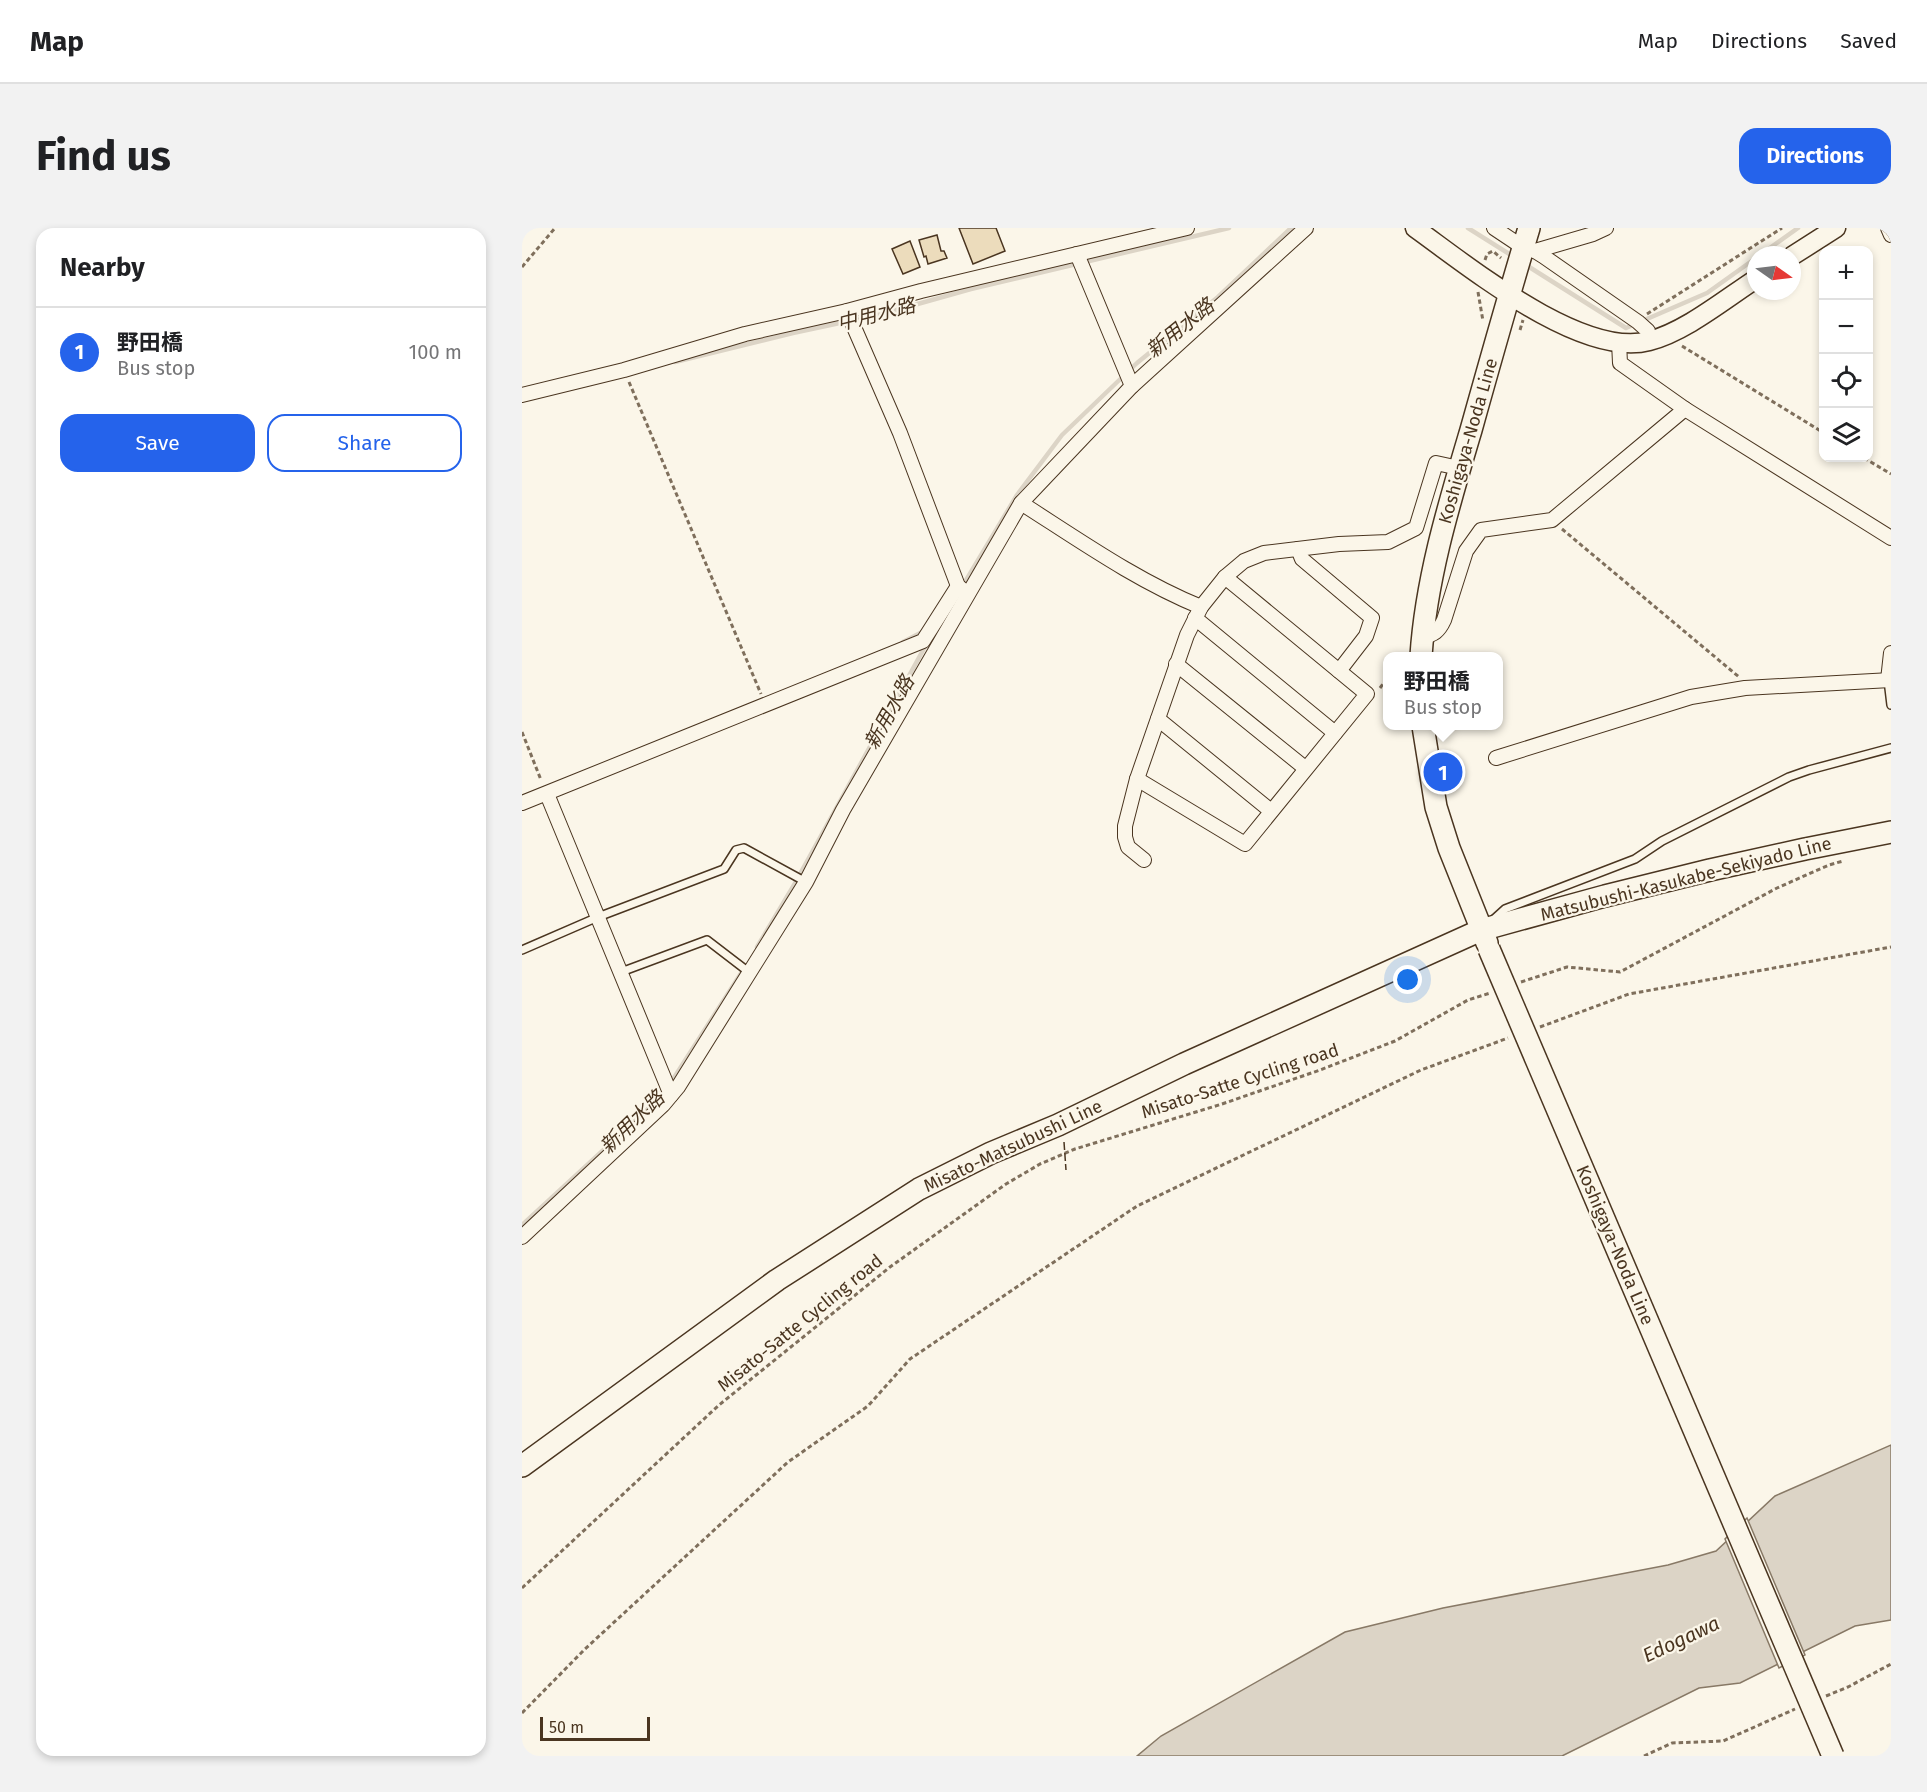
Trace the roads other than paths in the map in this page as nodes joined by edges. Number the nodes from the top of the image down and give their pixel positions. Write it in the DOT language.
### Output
graph roads {
  1 [pos="1187,228"];
  2 [pos="1306,228"];
  3 [pos="1415,228"];
  4 [pos="1494,228"];
  5 [pos="1606,228"];
  6 [pos="1836,228"];
  7 [pos="1888,228"];
  8 [pos="1891,235"];
  9 [pos="1529,242"];
  10 [pos="1801,250"];
  11 [pos="1077,254"];
  12 [pos="1747,285"];
  13 [pos="1510,295"];
  14 [pos="847,311"];
  15 [pos="1619,342"];
  16 [pos="1647,342"];
  17 [pos="1132,386"];
  18 [pos="522,394"];
  19 [pos="1685,409"];
  20 [pos="1460,468"];
  21 [pos="1021,503"];
  22 [pos="1891,538"];
  23 [pos="1298,549"];
  24 [pos="1224,577"];
  25 [pos="963,590"];
  26 [pos="1198,613"];
  27 [pos="1422,647"];
  28 [pos="1891,653"];
  29 [pos="1176,664"];
  30 [pos="1339,671"];
  31 [pos="1889,680"];
  32 [pos="1891,705"];
  33 [pos="1158,719"];
  34 [pos="1424,730"];
  35 [pos="1335,733"];
  36 [pos="1891,748"];
  37 [pos="1496,758"];
  38 [pos="1305,768"];
  39 [pos="1137,779"];
  40 [pos="547,794"];
  41 [pos="522,803"];
  42 [pos="1271,811"];
  43 [pos="1891,832"];
  44 [pos="1144,860"];
  45 [pos="806,882"];
  46 [pos="598,917"];
  47 [pos="1485,940"];
  48 [pos="522,951"];
  49 [pos="621,972"];
  50 [pos="750,973"];
  51 [pos="671,1095"];
  52 [pos="522,1237"];
  53 [pos="522,1467"];
  54 [pos="1833,1756"];
  1 -- 11 [label="street"];
  2 -- 17 [label="street"];
  3 -- 13 [label="street"];
  4 -- 9 [label="street"];
  5 -- 9 [label="street"];
  6 -- 10 [label="street"];
  7 -- 8 [label="street"];
  9 -- 13 [label="main road, Koshigaya-Noda Line"];
  9 -- 16 [label="street"];
  11 -- 14 [label="street"];
  11 -- 17 [label="street"];
  12 -- 16 [label="street"];
  13 -- 15 [label="street"];
  13 -- 20 [label="main road, Koshigaya-Noda Line"];
  14 -- 18 [label="street"];
  14 -- 25 [label="street"];
  15 -- 16 [label="street"];
  15 -- 19 [label="street"];
  17 -- 21 [label="street"];
  19 -- 22 [label="street"];
  19 -- 27 [label="street"];
  20 -- 23 [label="street"];
  20 -- 27 [label="main road, Koshigaya-Noda Line"];
  21 -- 25 [label="street"];
  21 -- 26 [label="street"];
  23 -- 24 [label="street"];
  23 -- 30 [label="street"];
  24 -- 26 [label="street"];
  24 -- 30 [label="street"];
  25 -- 40 [label="street"];
  25 -- 45 [label="street"];
  26 -- 29 [label="street"];
  26 -- 35 [label="street"];
  28 -- 31 [label="street"];
  29 -- 33 [label="street"];
  29 -- 38 [label="street"];
  30 -- 35 [label="street"];
  31 -- 32 [label="lane"];
  31 -- 37 [label="street"];
  33 -- 39 [label="street"];
  33 -- 42 [label="street"];
  34 -- 47 [label="main road, Koshigaya-Noda Line"];
  35 -- 38 [label="street"];
  36 -- 47 [label="lane"];
  38 -- 42 [label="street"];
  39 -- 42 [label="street"];
  39 -- 44 [label="street"];
  40 -- 41 [label="street"];
  40 -- 46 [label="street"];
  43 -- 47 [label="main road, Matsubushi-Kasukabe-Sekiyado Line"];
  45 -- 46 [label="lane"];
  45 -- 50 [label="street"];
  46 -- 48 [label="lane"];
  46 -- 49 [label="street"];
  47 -- 53 [label="main road, Misato-Matsubushi Line"];
  47 -- 54 [label="main road, Koshigaya-Noda Line, bridge"];
  49 -- 50 [label="lane"];
  49 -- 51 [label="street"];
  50 -- 51 [label="street"];
  51 -- 52 [label="street"];
}
